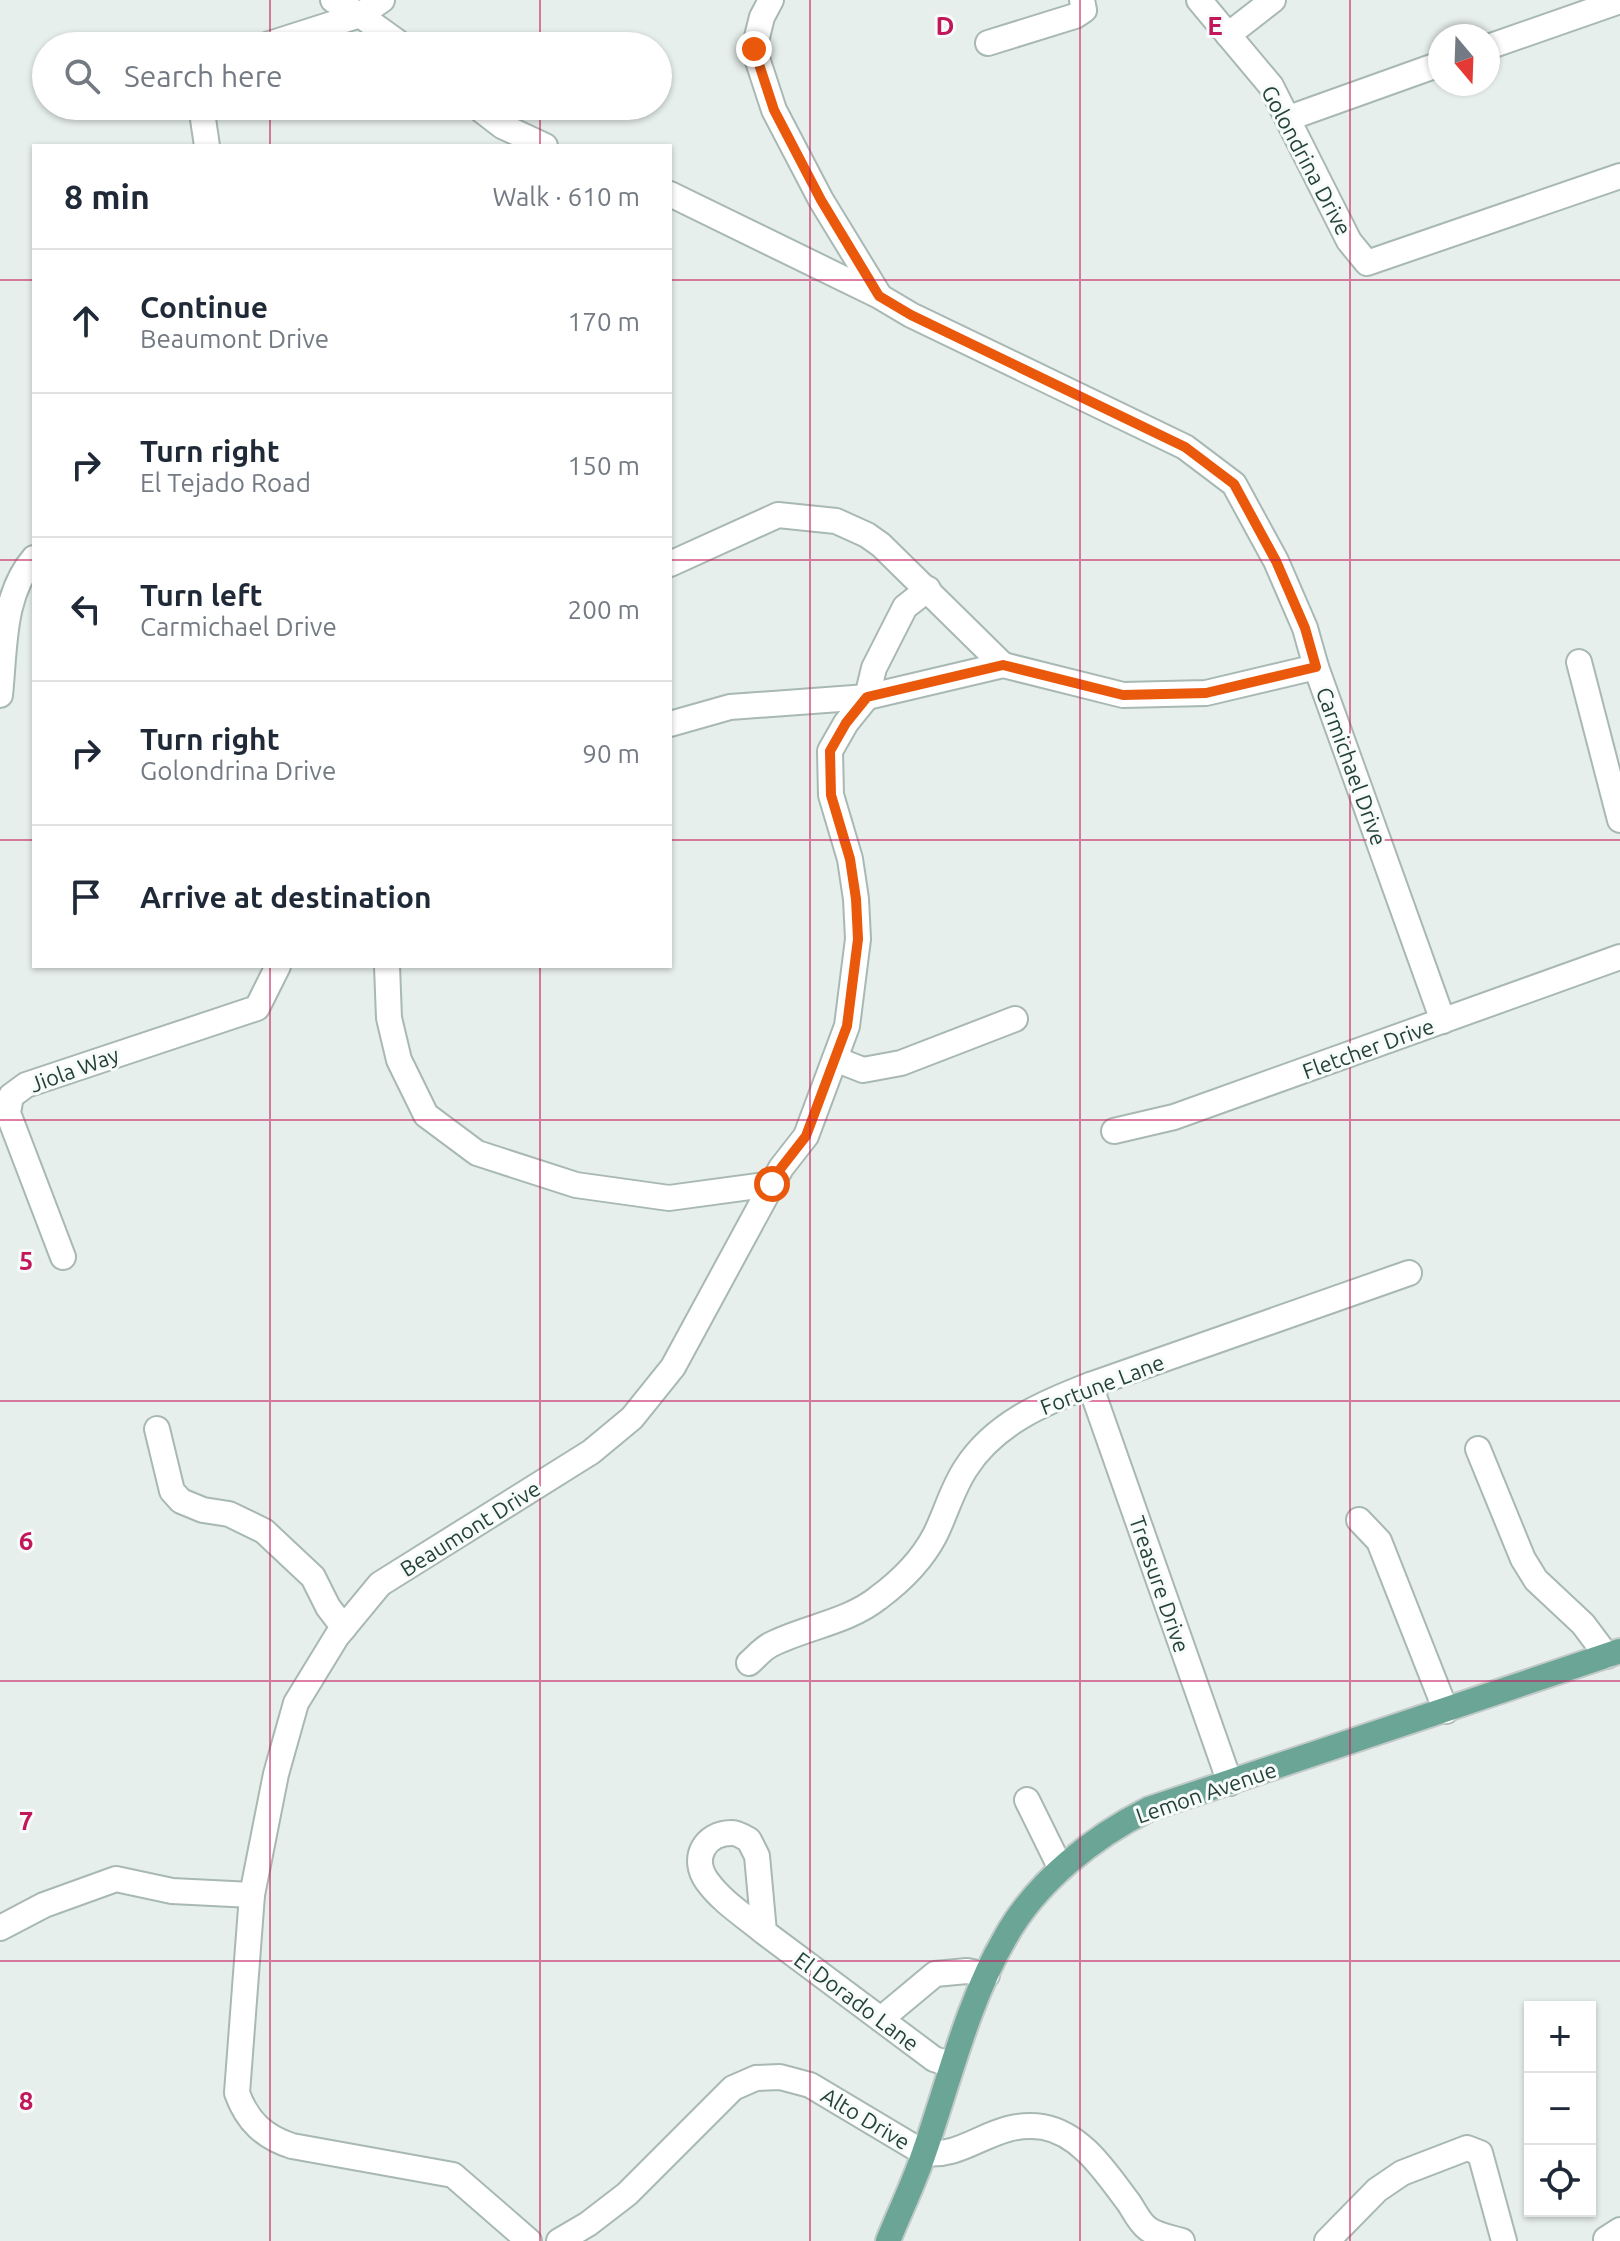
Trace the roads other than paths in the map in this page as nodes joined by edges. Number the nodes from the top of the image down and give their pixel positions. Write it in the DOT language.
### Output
graph roads {
  1 [pos="333,0"];
  2 [pos="382,0"];
  3 [pos="771,0"];
  4 [pos="1082,0"];
  5 [pos="1199,0"];
  6 [pos="1273,0"];
  7 [pos="1620,1"];
  8 [pos="360,15"];
  9 [pos="307,32"];
  10 [pos="384,32"];
  11 [pos="1228,35"];
  12 [pos="988,43"];
  13 [pos="1500,43"];
  14 [pos="1428,68"];
  15 [pos="1289,118"];
  16 [pos="203,120"];
  17 [pos="494,120"];
  18 [pos="207,144"];
  19 [pos="541,144"];
  20 [pos="1620,176"];
  21 [pos="672,195"];
  22 [pos="879,296"];
  23 [pos="32,560"];
  24 [pos="672,563"];
  25 [pos="928,589"];
  26 [pos="1579,662"];
  27 [pos="1003,665"];
  28 [pos="1316,667"];
  29 [pos="0,695"];
  30 [pos="867,697"];
  31 [pos="672,723"];
  32 [pos="1620,820"];
  33 [pos="1620,957"];
  34 [pos="277,968"];
  35 [pos="387,968"];
  36 [pos="1015,1019"];
  37 [pos="1443,1021"];
  38 [pos="835,1059"];
  39 [pos="1114,1131"];
  40 [pos="772,1184"];
  41 [pos="63,1257"];
  42 [pos="1409,1273"];
  43 [pos="1090,1385"];
  44 [pos="157,1429"];
  45 [pos="1478,1449"];
  46 [pos="1359,1520"];
  47 [pos="344,1628"];
  48 [pos="1614,1654"];
  49 [pos="749,1663"];
  50 [pos="1446,1711"];
  51 [pos="1230,1783"];
  52 [pos="1027,1800"];
  53 [pos="1061,1869"];
  54 [pos="252,1895"];
  55 [pos="0,1928"];
  56 [pos="764,1932"];
  57 [pos="987,1975"];
  58 [pos="881,2019"];
  59 [pos="952,2065"];
  60 [pos="924,2153"];
  61 [pos="529,2241"];
  62 [pos="559,2241"];
  63 [pos="888,2241"];
  64 [pos="1182,2241"];
  65 [pos="1327,2241"];
  66 [pos="1504,2241"];
  1 -- 8 [label="street"];
  2 -- 8 [label="street"];
  3 -- 22 [label="street"];
  4 -- 12 [label="street"];
  5 -- 11 [label="street, Golondrina Drive"];
  6 -- 11 [label="street"];
  7 -- 13 [label="street"];
  8 -- 9 [label="street"];
  8 -- 10 [label="street"];
  11 -- 15 [label="street, Golondrina Drive"];
  14 -- 15 [label="street"];
  15 -- 20 [label="street, Golondrina Drive"];
  16 -- 18 [label="street"];
  17 -- 19 [label="street"];
  21 -- 22 [label="street, Carmichael Drive"];
  22 -- 28 [label="street, Carmichael Drive"];
  23 -- 29 [label="street"];
  24 -- 25 [label="street"];
  25 -- 27 [label="street"];
  25 -- 30 [label="street"];
  26 -- 32 [label="street"];
  27 -- 28 [label="street"];
  27 -- 30 [label="street"];
  28 -- 37 [label="street, Carmichael Drive"];
  30 -- 31 [label="street"];
  30 -- 38 [label="street, Beaumont Drive"];
  33 -- 37 [label="street, Fletcher Drive"];
  34 -- 41 [label="street, Jiola Way"];
  35 -- 40 [label="street"];
  36 -- 38 [label="street"];
  37 -- 39 [label="street, Fletcher Drive"];
  38 -- 40 [label="street, Beaumont Drive"];
  40 -- 47 [label="street, Beaumont Drive"];
  42 -- 43 [label="street, Fortune Lane"];
  43 -- 49 [label="street, Fortune Lane"];
  43 -- 51 [label="street, Treasure Drive"];
  44 -- 47 [label="street"];
  45 -- 48 [label="street"];
  46 -- 50 [label="street"];
  47 -- 54 [label="street, Beaumont Drive"];
  48 -- 50 [label="main road, Lemon Avenue"];
  50 -- 51 [label="main road, Lemon Avenue"];
  51 -- 53 [label="main road, Lemon Avenue"];
  52 -- 53 [label="street"];
  53 -- 57 [label="main road, Lemon Avenue"];
  54 -- 55 [label="street"];
  54 -- 61 [label="street, Beaumont Drive"];
  56 -- 58 [label="street, El Dorado Lane"];
  57 -- 58 [label="street"];
  57 -- 59 [label="main road, Lemon Avenue"];
  58 -- 59 [label="street, El Dorado Lane"];
  59 -- 60 [label="main road, Lemon Avenue"];
  60 -- 62 [label="street, Alto Drive"];
  60 -- 63 [label="main road, Lemon Avenue"];
  60 -- 64 [label="street, Alto Drive"];
  65 -- 66 [label="street"];
}
